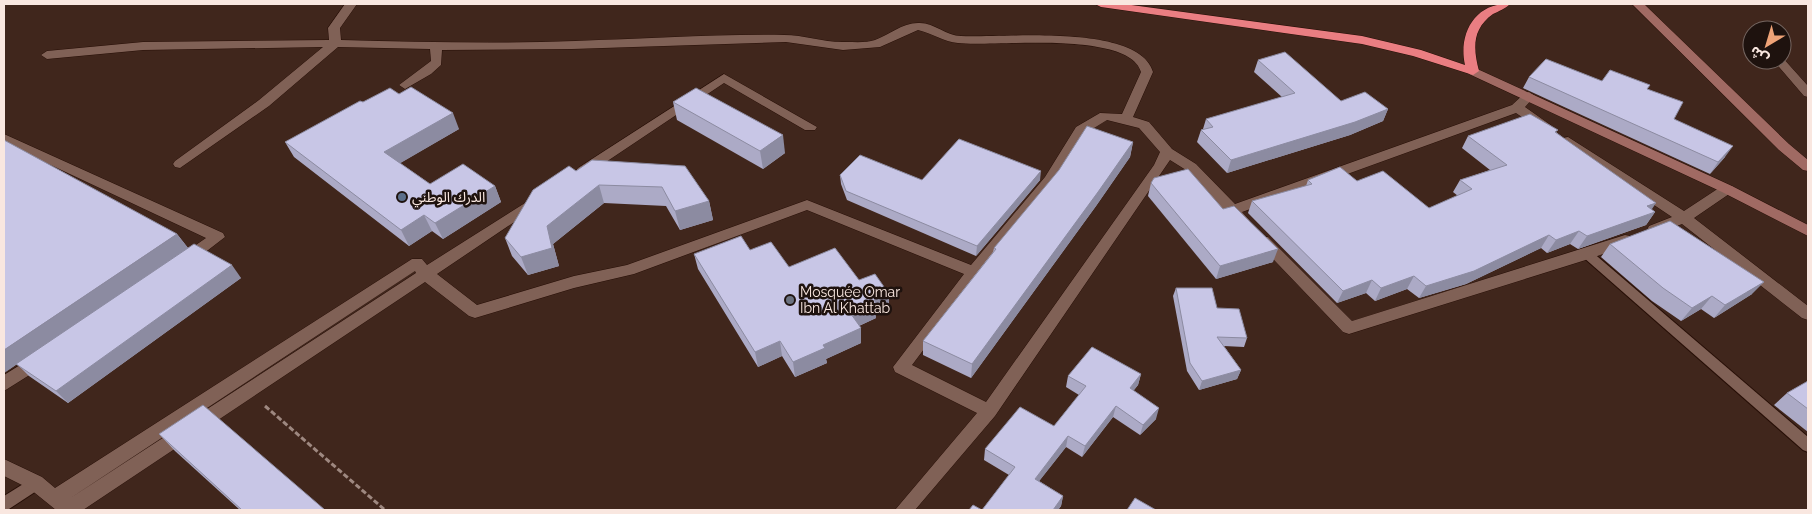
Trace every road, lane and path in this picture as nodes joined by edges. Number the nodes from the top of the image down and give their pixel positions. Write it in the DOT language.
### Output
graph roads {
  1 [pos="350,4"];
  2 [pos="1100,4"];
  3 [pos="1504,4"];
  4 [pos="1638,4"];
  5 [pos="335,43"];
  6 [pos="436,46"];
  7 [pos="48,55"];
  8 [pos="1788,70"];
  9 [pos="1473,72"];
  10 [pos="405,84"];
  11 [pos="1808,93"];
  12 [pos="1529,96"];
  13 [pos="1517,108"];
  14 [pos="1126,119"];
  15 [pos="810,127"];
  16 [pos="4,138"];
  17 [pos="1167,152"];
  18 [pos="180,164"];
  19 [pos="1808,167"];
  20 [pos="575,176"];
  21 [pos="1726,189"];
  22 [pos="550,192"];
  23 [pos="1232,210"];
  24 [pos="1684,218"];
  25 [pos="1808,231"];
  26 [pos="1587,254"];
  27 [pos="169,271"];
  28 [pos="974,272"];
  29 [pos="425,273"];
  30 [pos="1808,314"];
  31 [pos="53,350"];
  32 [pos="4,384"];
  33 [pos="247,391"];
  34 [pos="989,411"];
  35 [pos="1808,446"];
  36 [pos="4,467"];
  37 [pos="36,483"];
  38 [pos="4,504"];
  39 [pos="64,506"];
  40 [pos="385,510"];
  41 [pos="904,510"];
  1 -- 5 [label="street"];
  2 -- 9 [label="highway"];
  3 -- 9 [label="highway"];
  4 -- 19 [label="main road"];
  5 -- 6 [label="street"];
  5 -- 7 [label="street"];
  5 -- 18 [label="street"];
  6 -- 10 [label="street"];
  6 -- 14 [label="street"];
  8 -- 11 [label="street"];
  9 -- 12 [label="main road"];
  12 -- 13 [label="street"];
  12 -- 21 [label="main road"];
  13 -- 23 [label="street"];
  13 -- 24 [label="street"];
  14 -- 17 [label="street"];
  14 -- 28 [label="street"];
  15 -- 20 [label="street"];
  16 -- 27 [label="street"];
  17 -- 23 [label="street"];
  17 -- 34 [label="street"];
  21 -- 24 [label="street"];
  21 -- 25 [label="main road"];
  22 -- 29 [label="street"];
  23 -- 26 [label="street"];
  24 -- 26 [label="street"];
  24 -- 30 [label="street"];
  26 -- 35 [label="lane"];
  28 -- 29 [label="street"];
  28 -- 34 [label="street"];
  29 -- 33 [label="street"];
  29 -- 39 [label="street"];
  31 -- 32 [label="street"];
  33 -- 39 [label="street"];
  33 -- 40 [label="path"];
  34 -- 41 [label="street"];
  36 -- 37 [label="street"];
  37 -- 38 [label="lane"];
  37 -- 39 [label="street"];
}
